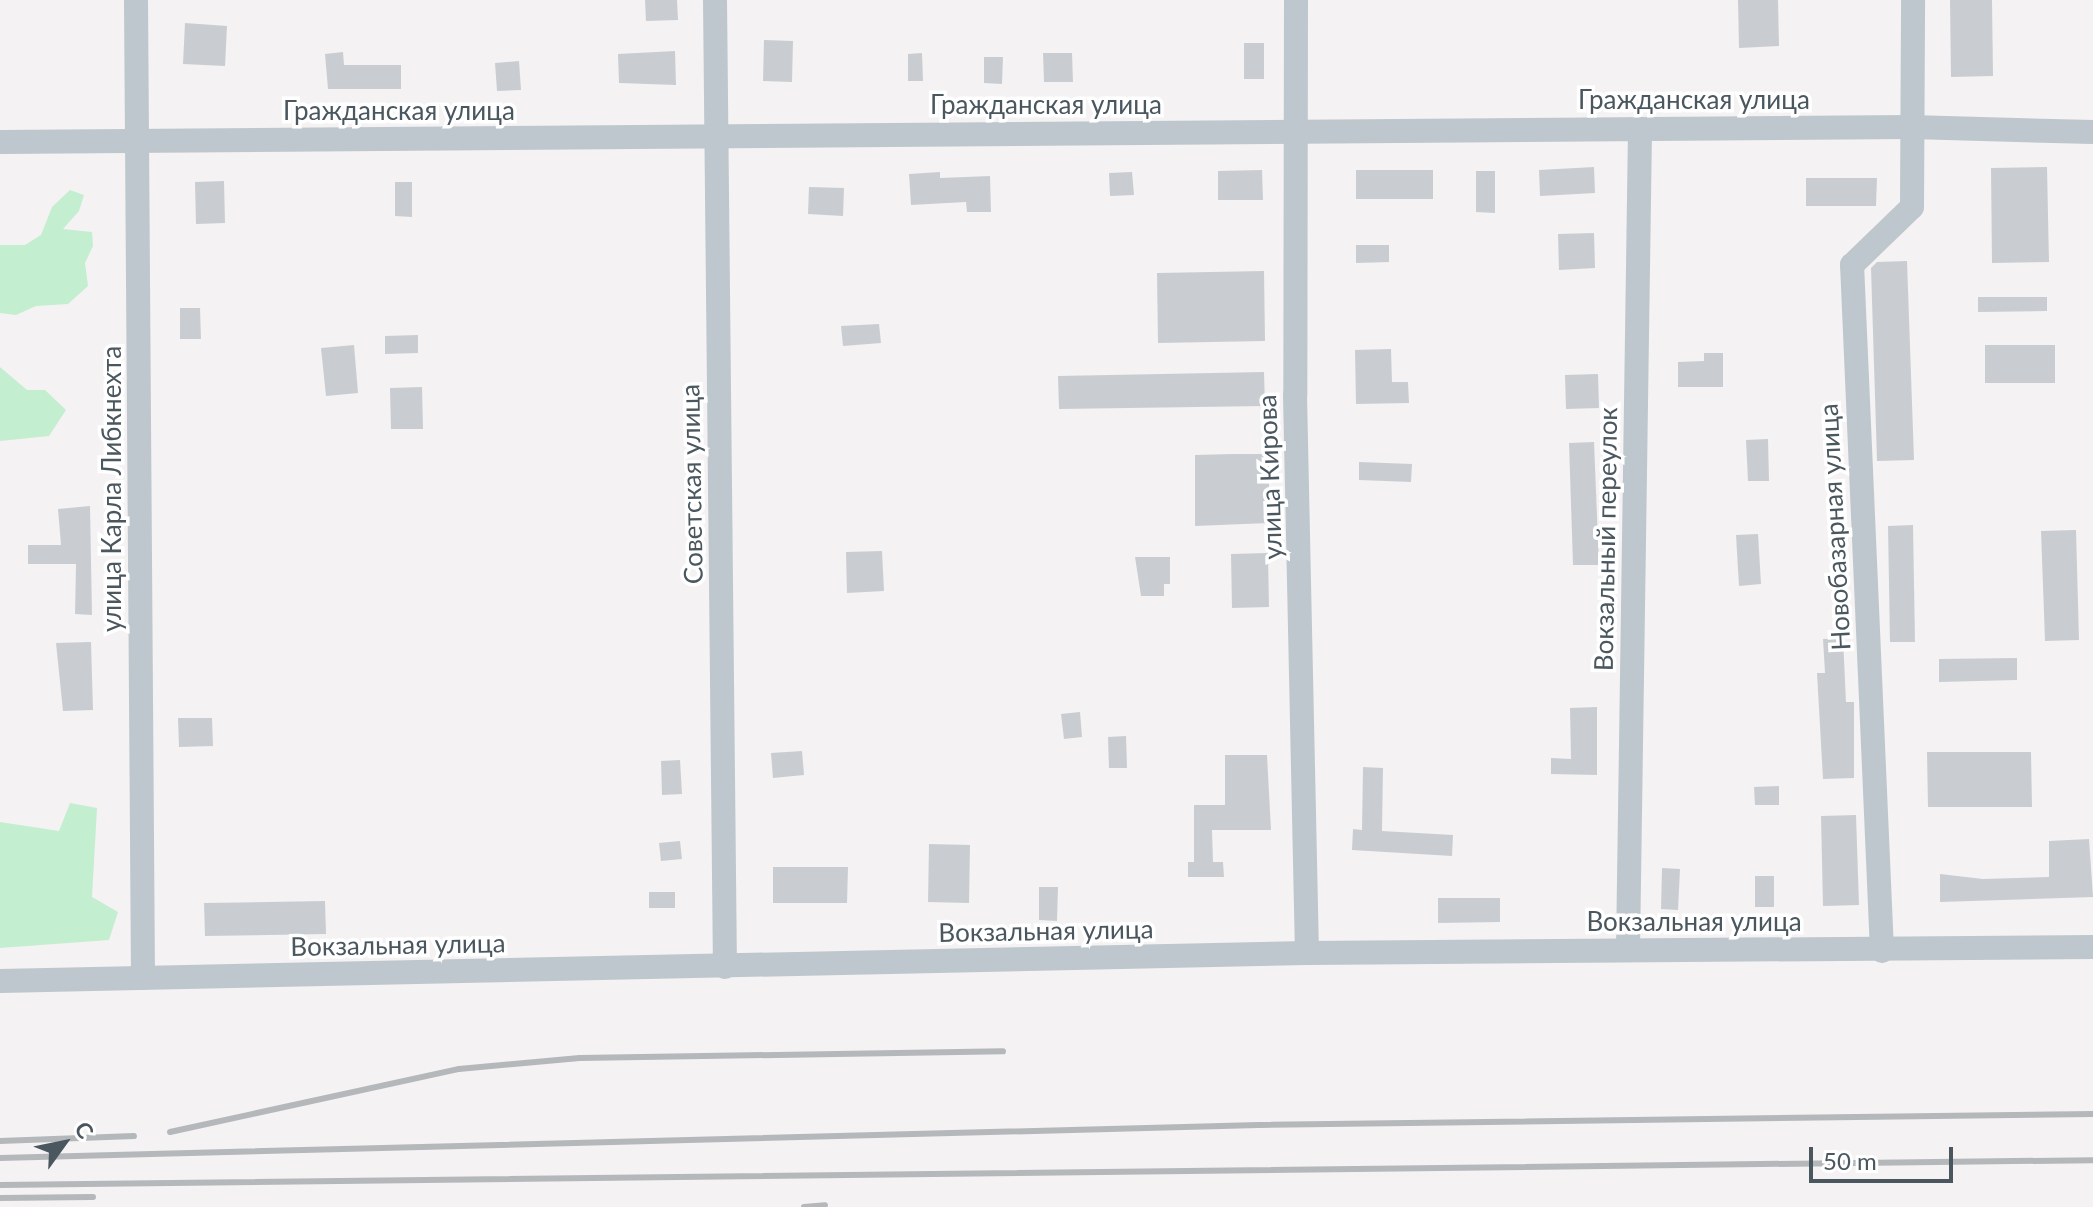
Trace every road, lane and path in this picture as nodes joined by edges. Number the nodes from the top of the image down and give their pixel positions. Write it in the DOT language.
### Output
graph roads {
  1 [pos="136,0"];
  2 [pos="715,0"];
  3 [pos="1296,0"];
  4 [pos="1913,0"];
  5 [pos="1911,127"];
  6 [pos="1640,129"];
  7 [pos="1295,131"];
  8 [pos="2093,132"];
  9 [pos="716,137"];
  10 [pos="141,139"];
  11 [pos="0,142"];
  12 [pos="2093,947"];
  13 [pos="1628,949"];
  14 [pos="1882,951"];
  15 [pos="1307,953"];
  16 [pos="725,967"];
  17 [pos="143,978"];
  18 [pos="0,981"];
  1 -- 10 [label="street, улица Карла Либкнехта"];
  2 -- 9 [label="street, Советская улица"];
  3 -- 7 [label="street, улица Кирова"];
  4 -- 5 [label="street, Новобазарная улица"];
  5 -- 6 [label="street, Гражданская улица"];
  5 -- 8 [label="street, Гражданская улица"];
  5 -- 14 [label="street, Новобазарная улица"];
  6 -- 7 [label="street, Гражданская улица"];
  6 -- 13 [label="street, Вокзальный переулок"];
  7 -- 9 [label="street, Гражданская улица"];
  7 -- 15 [label="street, улица Кирова"];
  9 -- 10 [label="street, Гражданская улица"];
  9 -- 16 [label="street, Советская улица"];
  10 -- 11 [label="street, Гражданская улица"];
  10 -- 17 [label="street, улица Карла Либкнехта"];
  12 -- 14 [label="street, Вокзальная улица"];
  13 -- 14 [label="street, Вокзальная улица"];
  13 -- 15 [label="street, Вокзальная улица"];
  15 -- 16 [label="street, Вокзальная улица"];
  16 -- 17 [label="street, Вокзальная улица"];
  17 -- 18 [label="street, Вокзальная улица"];
}
